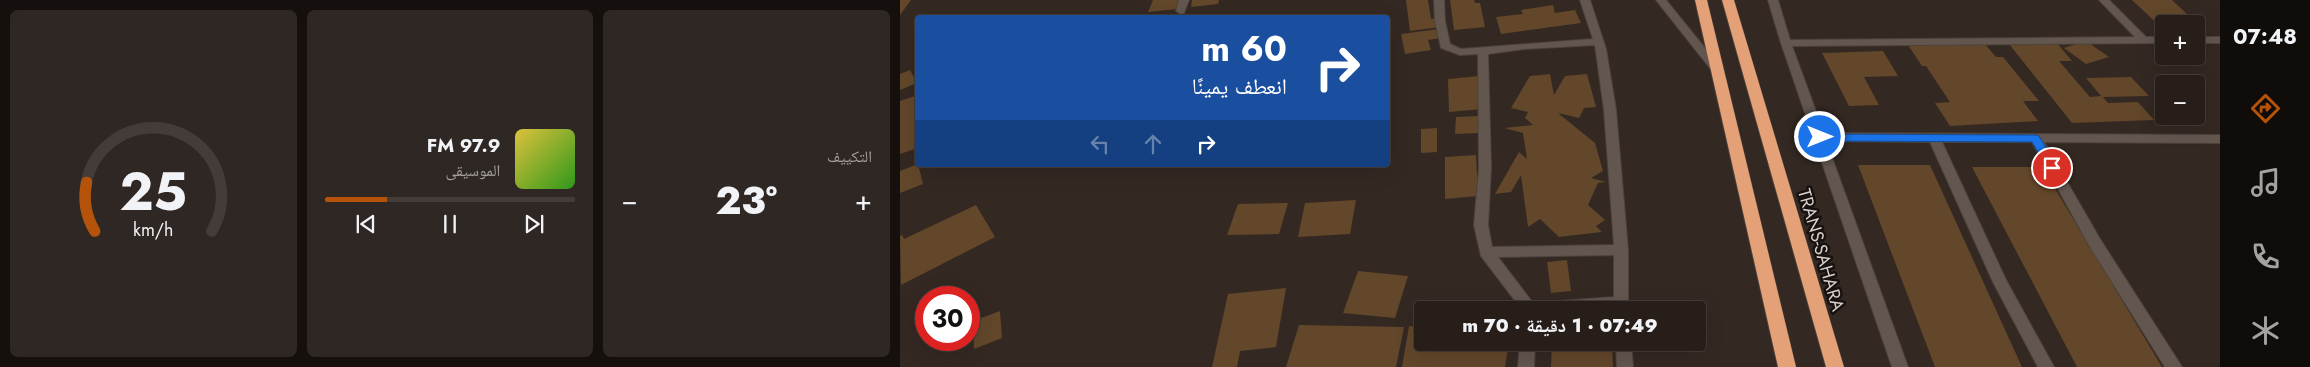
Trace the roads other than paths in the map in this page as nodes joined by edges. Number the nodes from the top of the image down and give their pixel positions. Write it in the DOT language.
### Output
graph roads {
  1 [pos="1184,0"];
  2 [pos="1439,0"];
  3 [pos="1585,0"];
  4 [pos="1661,0"];
  5 [pos="1701,0"];
  6 [pos="1728,0"];
  7 [pos="1773,0"];
  8 [pos="2104,0"];
  9 [pos="1181,11"];
  10 [pos="2143,40"];
  11 [pos="2155,40"];
  12 [pos="2205,40"];
  13 [pos="2220,40"];
  14 [pos="1598,42"];
  15 [pos="1786,43"];
  16 [pos="1482,50"];
  17 [pos="1718,70"];
  18 [pos="1820,137"];
  19 [pos="1934,138"];
  20 [pos="2036,138"];
  21 [pos="2220,139"];
  22 [pos="1621,250"];
  23 [pos="1486,252"];
  24 [pos="1524,301"];
  25 [pos="1621,301"];
  26 [pos="1527,351"];
  27 [pos="1624,351"];
  28 [pos="1526,367"];
  29 [pos="1625,367"];
  30 [pos="1787,367"];
  31 [pos="1835,367"];
  32 [pos="1900,367"];
  33 [pos="2046,367"];
  34 [pos="2174,367"];
  1 -- 9 [label="street"];
  2 -- 16 [label="street"];
  3 -- 14 [label="street"];
  4 -- 17 [label="street"];
  5 -- 17 [label="highway"];
  6 -- 31 [label="highway, TRANS-SAHARA"];
  7 -- 15 [label="street"];
  8 -- 10 [label="street"];
  10 -- 11 [label="street"];
  10 -- 15 [label="street"];
  12 -- 13 [label="street"];
  14 -- 16 [label="street"];
  14 -- 22 [label="street"];
  15 -- 18 [label="street"];
  16 -- 23 [label="street"];
  17 -- 30 [label="highway"];
  18 -- 19 [label="street"];
  18 -- 32 [label="street"];
  19 -- 20 [label="street"];
  19 -- 33 [label="street"];
  20 -- 21 [label="street"];
  20 -- 34 [label="street"];
  22 -- 23 [label="street"];
  22 -- 25 [label="street"];
  23 -- 24 [label="street"];
  26 -- 28 [label="street"];
  27 -- 29 [label="street"];
}
